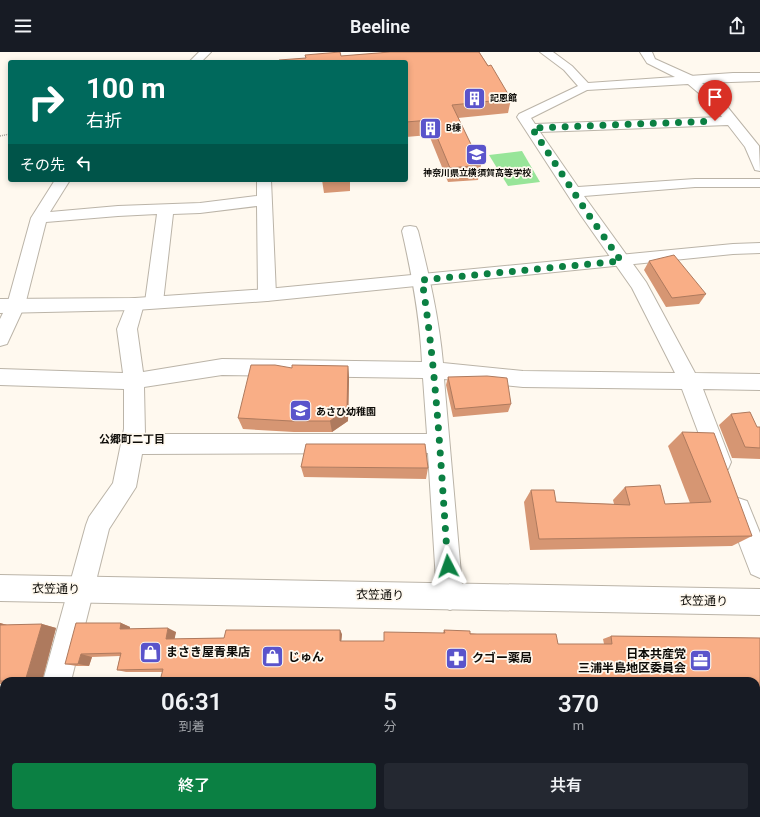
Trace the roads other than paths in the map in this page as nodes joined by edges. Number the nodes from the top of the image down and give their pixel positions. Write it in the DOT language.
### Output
graph roads {
  1 [pos="205,52"];
  2 [pos="546,52"];
  3 [pos="646,52"];
  4 [pos="197,60"];
  5 [pos="760,77"];
  6 [pos="691,80"];
  7 [pos="585,87"];
  8 [pos="731,121"];
  9 [pos="532,128"];
  10 [pos="760,167"];
  11 [pos="61,182"];
  12 [pos="264,182"];
  13 [pos="760,183"];
  14 [pos="574,192"];
  15 [pos="265,200"];
  16 [pos="166,209"];
  17 [pos="39,218"];
  18 [pos="410,231"];
  19 [pos="760,248"];
  20 [pos="621,261"];
  21 [pos="422,280"];
  22 [pos="266,295"];
  23 [pos="145,303"];
  24 [pos="8,305"];
  25 [pos="0,339"];
  26 [pos="434,370"];
  27 [pos="0,377"];
  28 [pos="134,381"];
  29 [pos="689,381"];
  30 [pos="760,382"];
  31 [pos="132,444"];
  32 [pos="439,444"];
  33 [pos="760,565"];
  34 [pos="0,588"];
  35 [pos="82,590"];
  36 [pos="450,597"];
  37 [pos="760,602"];
  38 [pos="58,677"];
  1 -- 4 [label="street"];
  2 -- 7 [label="street"];
  3 -- 6 [label="street"];
  5 -- 6 [label="street"];
  6 -- 7 [label="street"];
  6 -- 8 [label="street"];
  7 -- 9 [label="street"];
  8 -- 9 [label="street"];
  8 -- 10 [label="street"];
  9 -- 14 [label="street"];
  11 -- 17 [label="street"];
  12 -- 15 [label="street"];
  13 -- 14 [label="street"];
  14 -- 20 [label="street"];
  15 -- 16 [label="street"];
  15 -- 22 [label="street"];
  16 -- 17 [label="street"];
  16 -- 23 [label="street"];
  17 -- 24 [label="street"];
  18 -- 21 [label="street"];
  19 -- 20 [label="street"];
  20 -- 21 [label="street"];
  20 -- 29 [label="street"];
  21 -- 22 [label="street"];
  21 -- 26 [label="street"];
  22 -- 23 [label="street"];
  23 -- 24 [label="street"];
  23 -- 28 [label="street"];
  24 -- 25 [label="street"];
  26 -- 28 [label="street"];
  26 -- 29 [label="street"];
  26 -- 32 [label="street"];
  27 -- 28 [label="street"];
  28 -- 31 [label="street"];
  29 -- 30 [label="street"];
  29 -- 33 [label="street"];
  31 -- 32 [label="street"];
  31 -- 35 [label="street"];
  32 -- 36 [label="street"];
  34 -- 35 [label="street, 衣笠通り"];
  35 -- 36 [label="street, 衣笠通り"];
  35 -- 38 [label="street"];
  36 -- 37 [label="street, 衣笠通り"];
}
